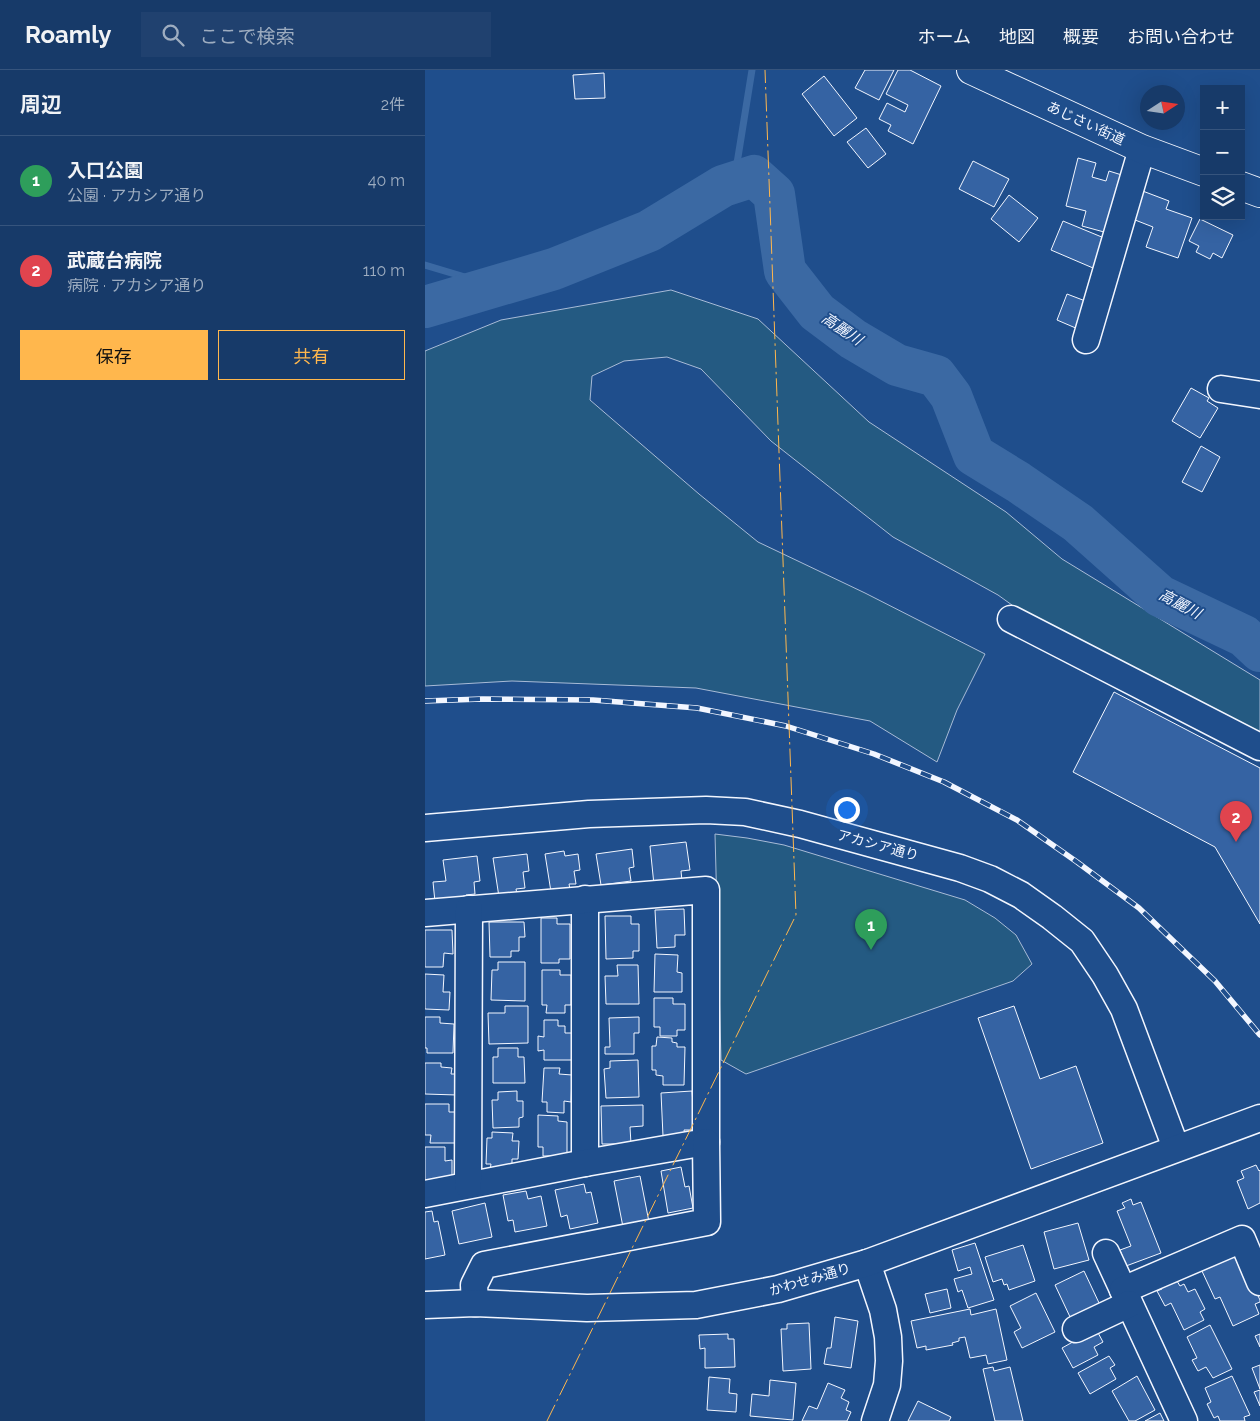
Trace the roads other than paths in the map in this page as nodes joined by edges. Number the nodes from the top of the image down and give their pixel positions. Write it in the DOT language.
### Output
graph roads {
  1 [pos="971,70"];
  2 [pos="1143,149"];
  3 [pos="1200,170"];
  4 [pos="1245,187"];
  5 [pos="1260,193"];
  6 [pos="1086,340"];
  7 [pos="1221,389"];
  8 [pos="1260,395"];
  9 [pos="1011,619"];
  10 [pos="1260,748"];
  11 [pos="425,828"];
  12 [pos="585,899"];
  13 [pos="469,910"];
  14 [pos="425,913"];
  15 [pos="1260,1118"];
  16 [pos="706,1142"];
  17 [pos="1176,1148"];
  18 [pos="585,1162"];
  19 [pos="468,1185"];
  20 [pos="425,1194"];
  21 [pos="1106,1253"];
  22 [pos="867,1263"];
  23 [pos="1260,1282"];
  24 [pos="1126,1297"];
  25 [pos="475,1304"];
  26 [pos="425,1305"];
  27 [pos="1076,1329"];
  28 [pos="875,1421"];
  29 [pos="1184,1421"];
  1 -- 2 [label="highway, あじさい街道"];
  2 -- 3 [label="highway, あじさい街道"];
  2 -- 6 [label="street"];
  4 -- 5 [label="highway"];
  7 -- 8 [label="street"];
  9 -- 10 [label="street"];
  11 -- 17 [label="street, アカシア通り"];
  12 -- 13 [label="street"];
  12 -- 16 [label="street"];
  12 -- 18 [label="street"];
  13 -- 14 [label="street"];
  13 -- 19 [label="street"];
  15 -- 17 [label="street, かわせみ通り"];
  16 -- 18 [label="street"];
  16 -- 25 [label="street"];
  17 -- 22 [label="street, かわせみ通り"];
  18 -- 19 [label="street"];
  19 -- 20 [label="street"];
  21 -- 24 [label="street"];
  22 -- 25 [label="street, かわせみ通り"];
  22 -- 28 [label="street"];
  23 -- 24 [label="street"];
  24 -- 27 [label="street"];
  24 -- 29 [label="street"];
  25 -- 26 [label="street, かわせみ通り"];
}
